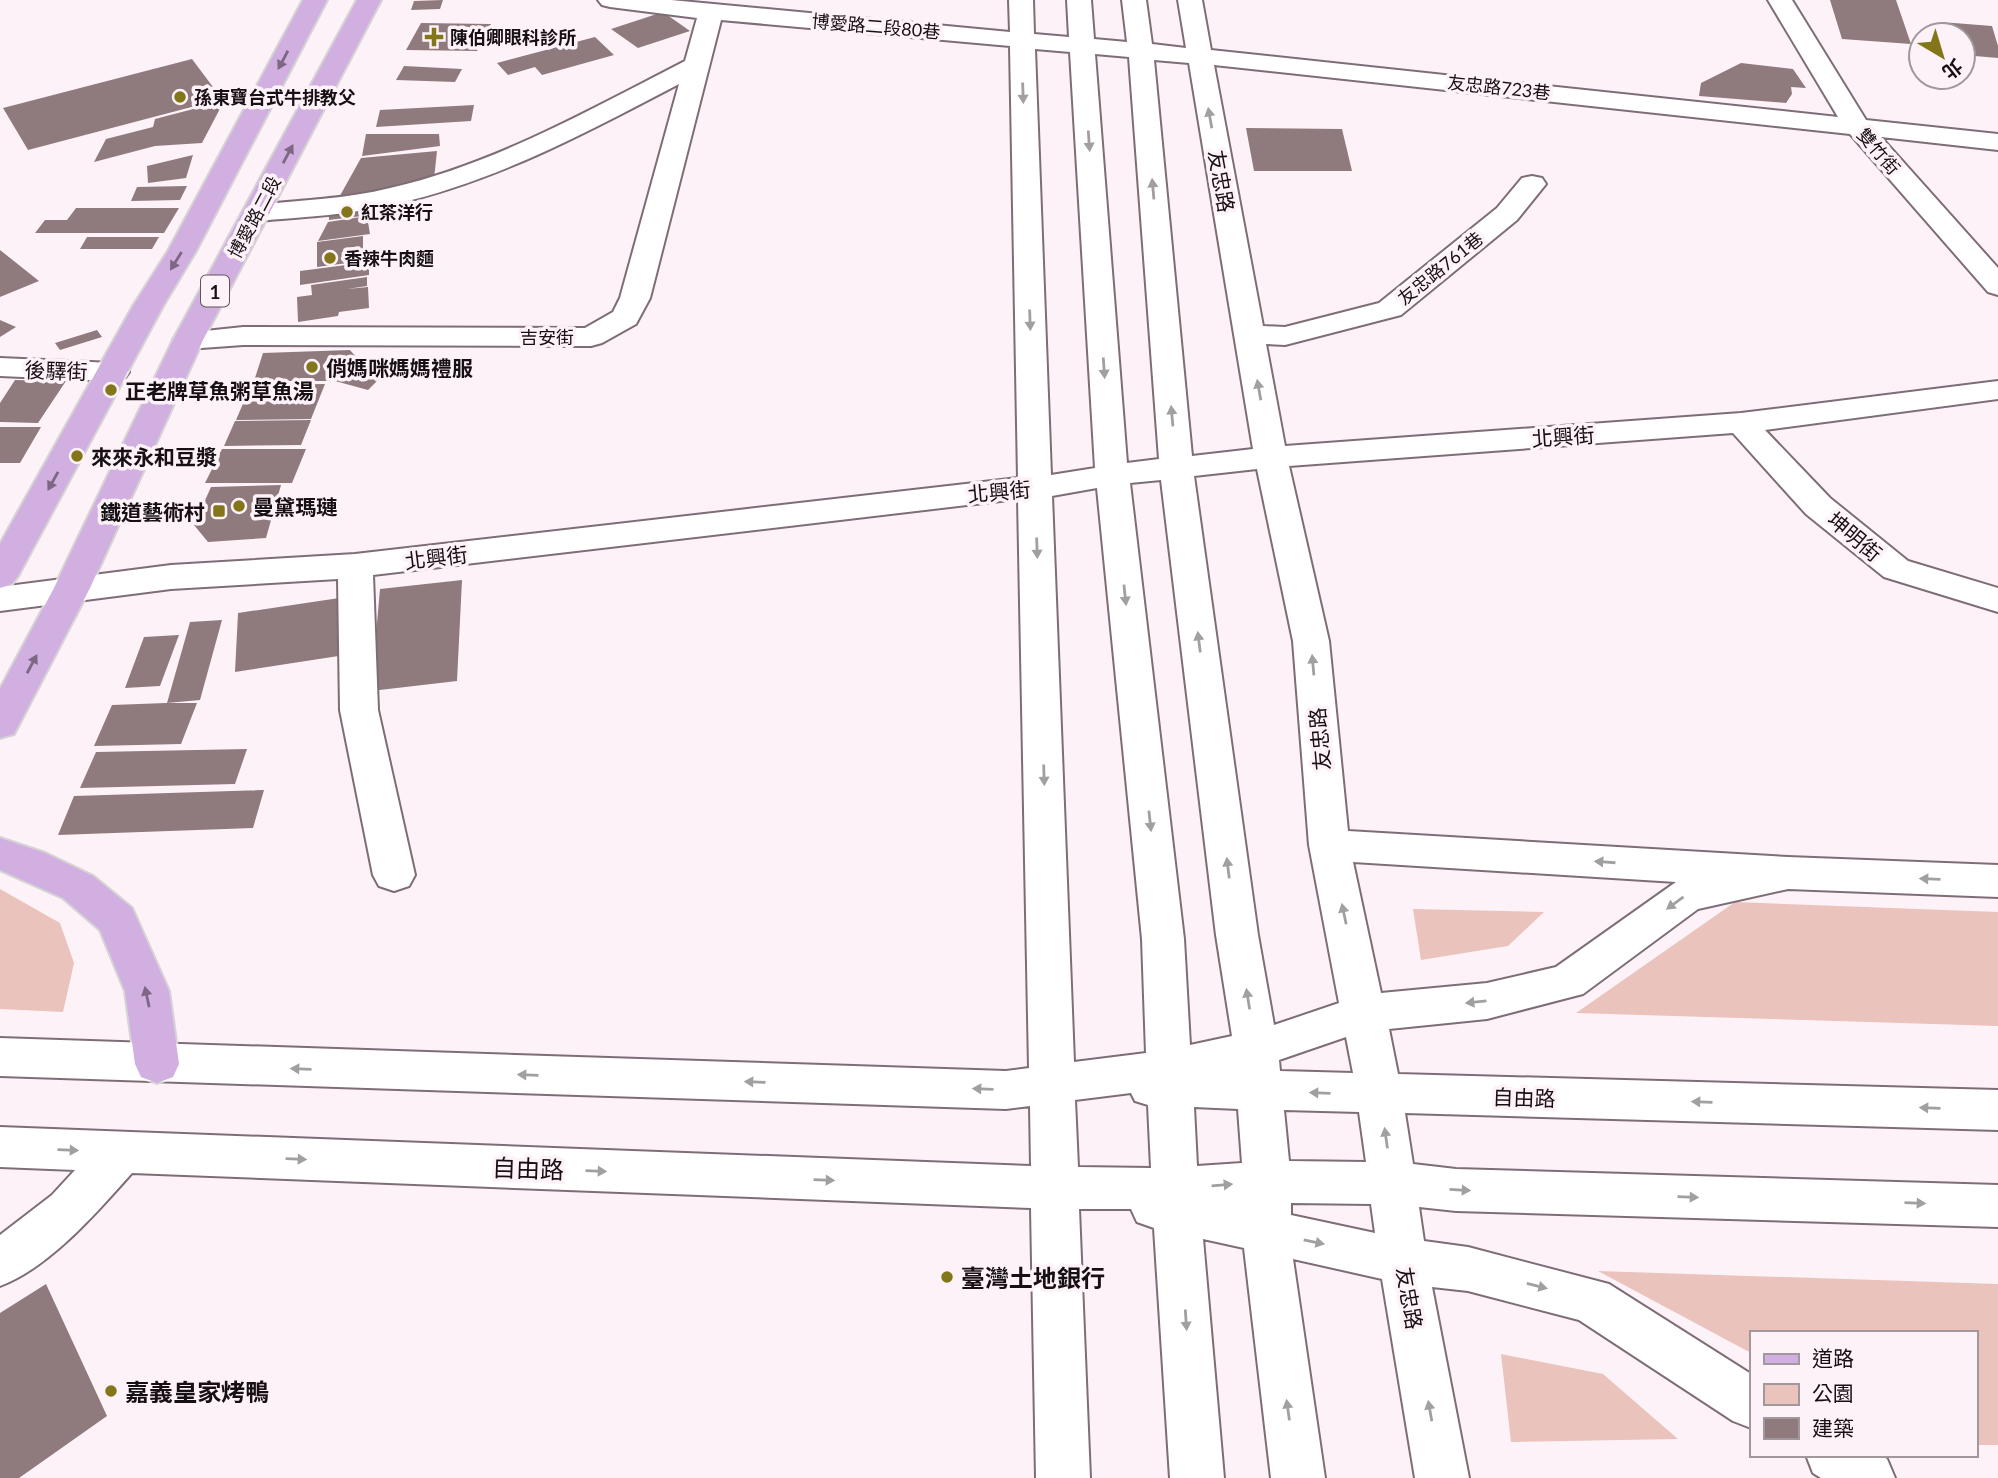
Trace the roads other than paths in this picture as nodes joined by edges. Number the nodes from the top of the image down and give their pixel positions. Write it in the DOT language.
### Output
graph roads {
  1 [pos="314,0"];
  2 [pos="369,0"];
  3 [pos="610,0"];
  4 [pos="1021,0"];
  5 [pos="1079,0"];
  6 [pos="1134,0"];
  7 [pos="1190,0"];
  8 [pos="1780,0"];
  9 [pos="711,12"];
  10 [pos="1021,38"];
  11 [pos="1082,45"];
  12 [pos="1141,52"];
  13 [pos="1200,58"];
  14 [pos="697,65"];
  15 [pos="1856,125"];
  16 [pos="1998,142"];
  17 [pos="1532,184"];
  18 [pos="257,213"];
  19 [pos="1998,286"];
  20 [pos="1249,334"];
  21 [pos="188,340"];
  22 [pos="0,367"];
  23 [pos="113,372"];
  24 [pos="1998,390"];
  25 [pos="1741,423"];
  26 [pos="1271,457"];
  27 [pos="1176,467"];
  28 [pos="1112,475"];
  29 [pos="1035,488"];
  30 [pos="355,566"];
  31 [pos="0,576"];
  32 [pos="72,588"];
  33 [pos="0,599"];
  34 [pos="1998,600"];
  35 [pos="0,724"];
  36 [pos="1328,845"];
  37 [pos="0,854"];
  38 [pos="1788,873"];
  39 [pos="394,875"];
  40 [pos="1998,881"];
  41 [pos="1365,1013"];
  42 [pos="0,1057"];
  43 [pos="157,1064"];
  44 [pos="1258,1070"];
  45 [pos="1169,1078"];
  46 [pos="1051,1084"];
  47 [pos="1380,1095"];
  48 [pos="1998,1110"];
  49 [pos="0,1147"];
  50 [pos="121,1152"];
  51 [pos="1267,1182"];
  52 [pos="1392,1184"];
  53 [pos="1056,1188"];
  54 [pos="1177,1200"];
  55 [pos="1998,1206"];
  56 [pos="1267,1231"];
  57 [pos="1403,1261"];
  58 [pos="0,1264"];
  59 [pos="1750,1402"];
  60 [pos="1835,1457"];
  61 [pos="1063,1478"];
  62 [pos="1197,1478"];
  63 [pos="1297,1478"];
  64 [pos="1442,1478"];
  65 [pos="1868,1478"];
  1 -- 23 [label="main road, 1, one-way"];
  18 -- 2 [label="main road, 博愛路二段 / 1, one-way"];
  3 -- 9 [label="street, 博愛路二段80巷"];
  4 -- 10 [label="street"];
  5 -- 11 [label="street"];
  6 -- 12 [label="street"];
  7 -- 13 [label="street, 友忠路"];
  8 -- 15 [label="street, 雙竹街"];
  9 -- 10 [label="street, 博愛路二段80巷"];
  9 -- 14 [label="street, 吉安街"];
  10 -- 11 [label="street, 博愛路二段80巷"];
  10 -- 29 [label="street, one-way"];
  11 -- 12 [label="street, 博愛路二段80巷"];
  11 -- 28 [label="street, one-way"];
  12 -- 13 [label="street, 友忠路723巷"];
  27 -- 12 [label="street, one-way"];
  13 -- 15 [label="street, 友忠路723巷"];
  20 -- 13 [label="street, 友忠路, one-way"];
  14 -- 18 [label="street"];
  14 -- 21 [label="street, 吉安街"];
  15 -- 16 [label="street, 友忠路723巷"];
  15 -- 19 [label="street, 雙竹街"];
  17 -- 20 [label="street, 友忠路761巷"];
  18 -- 21 [label="main road, 博愛路二段 / 1"];
  26 -- 20 [label="street, 友忠路, one-way"];
  21 -- 32 [label="main road, 博愛路二段 / 1"];
  22 -- 23 [label="street, 後驛街"];
  23 -- 31 [label="main road, 1, one-way"];
  24 -- 25 [label="street, 北興街"];
  25 -- 26 [label="street, 北興街"];
  25 -- 34 [label="street, 坤明街"];
  26 -- 27 [label="street, 北興街"];
  36 -- 26 [label="street, 友忠路, one-way"];
  27 -- 28 [label="street, 北興街"];
  44 -- 27 [label="street, one-way"];
  28 -- 29 [label="street, 北興街"];
  28 -- 45 [label="street, one-way"];
  29 -- 30 [label="street, 北興街"];
  29 -- 46 [label="street, one-way"];
  30 -- 32 [label="street, 北興街"];
  30 -- 39 [label="street"];
  32 -- 33 [label="street, 北興街"];
  35 -- 32 [label="main road, 1, one-way"];
  38 -- 36 [label="street, 自由路, one-way"];
  41 -- 36 [label="street, 友忠路, one-way"];
  43 -- 37 [label="main road, one-way"];
  40 -- 38 [label="street, 自由路, one-way"];
  38 -- 41 [label="street, 自由路, one-way"];
  41 -- 44 [label="street, 自由路"];
  41 -- 47 [label="street, 友忠路"];
  42 -- 43 [label="street, 自由路"];
  46 -- 43 [label="street, 自由路, one-way"];
  44 -- 45 [label="street, 自由路"];
  47 -- 44 [label="street, 自由路, one-way"];
  44 -- 51 [label="street"];
  45 -- 46 [label="street, 自由路"];
  45 -- 54 [label="street"];
  46 -- 53 [label="street"];
  48 -- 47 [label="street, 自由路, one-way"];
  52 -- 47 [label="street, 友忠路, one-way"];
  49 -- 50 [label="street, 自由路, one-way"];
  50 -- 53 [label="street, 自由路, one-way"];
  50 -- 58 [label="street"];
  51 -- 52 [label="street, 自由路"];
  54 -- 51 [label="street, 自由路, one-way"];
  51 -- 56 [label="street"];
  52 -- 55 [label="street, 自由路, one-way"];
  52 -- 57 [label="street, 友忠路"];
  53 -- 54 [label="street, 自由路"];
  53 -- 61 [label="street"];
  54 -- 56 [label="street, 自由路"];
  54 -- 62 [label="street, one-way"];
  56 -- 57 [label="street, 自由路, one-way"];
  63 -- 56 [label="street, one-way"];
  57 -- 59 [label="street, 自由路, one-way"];
  64 -- 57 [label="street, 友忠路, one-way"];
  60 -- 65 [label="street"];
}
